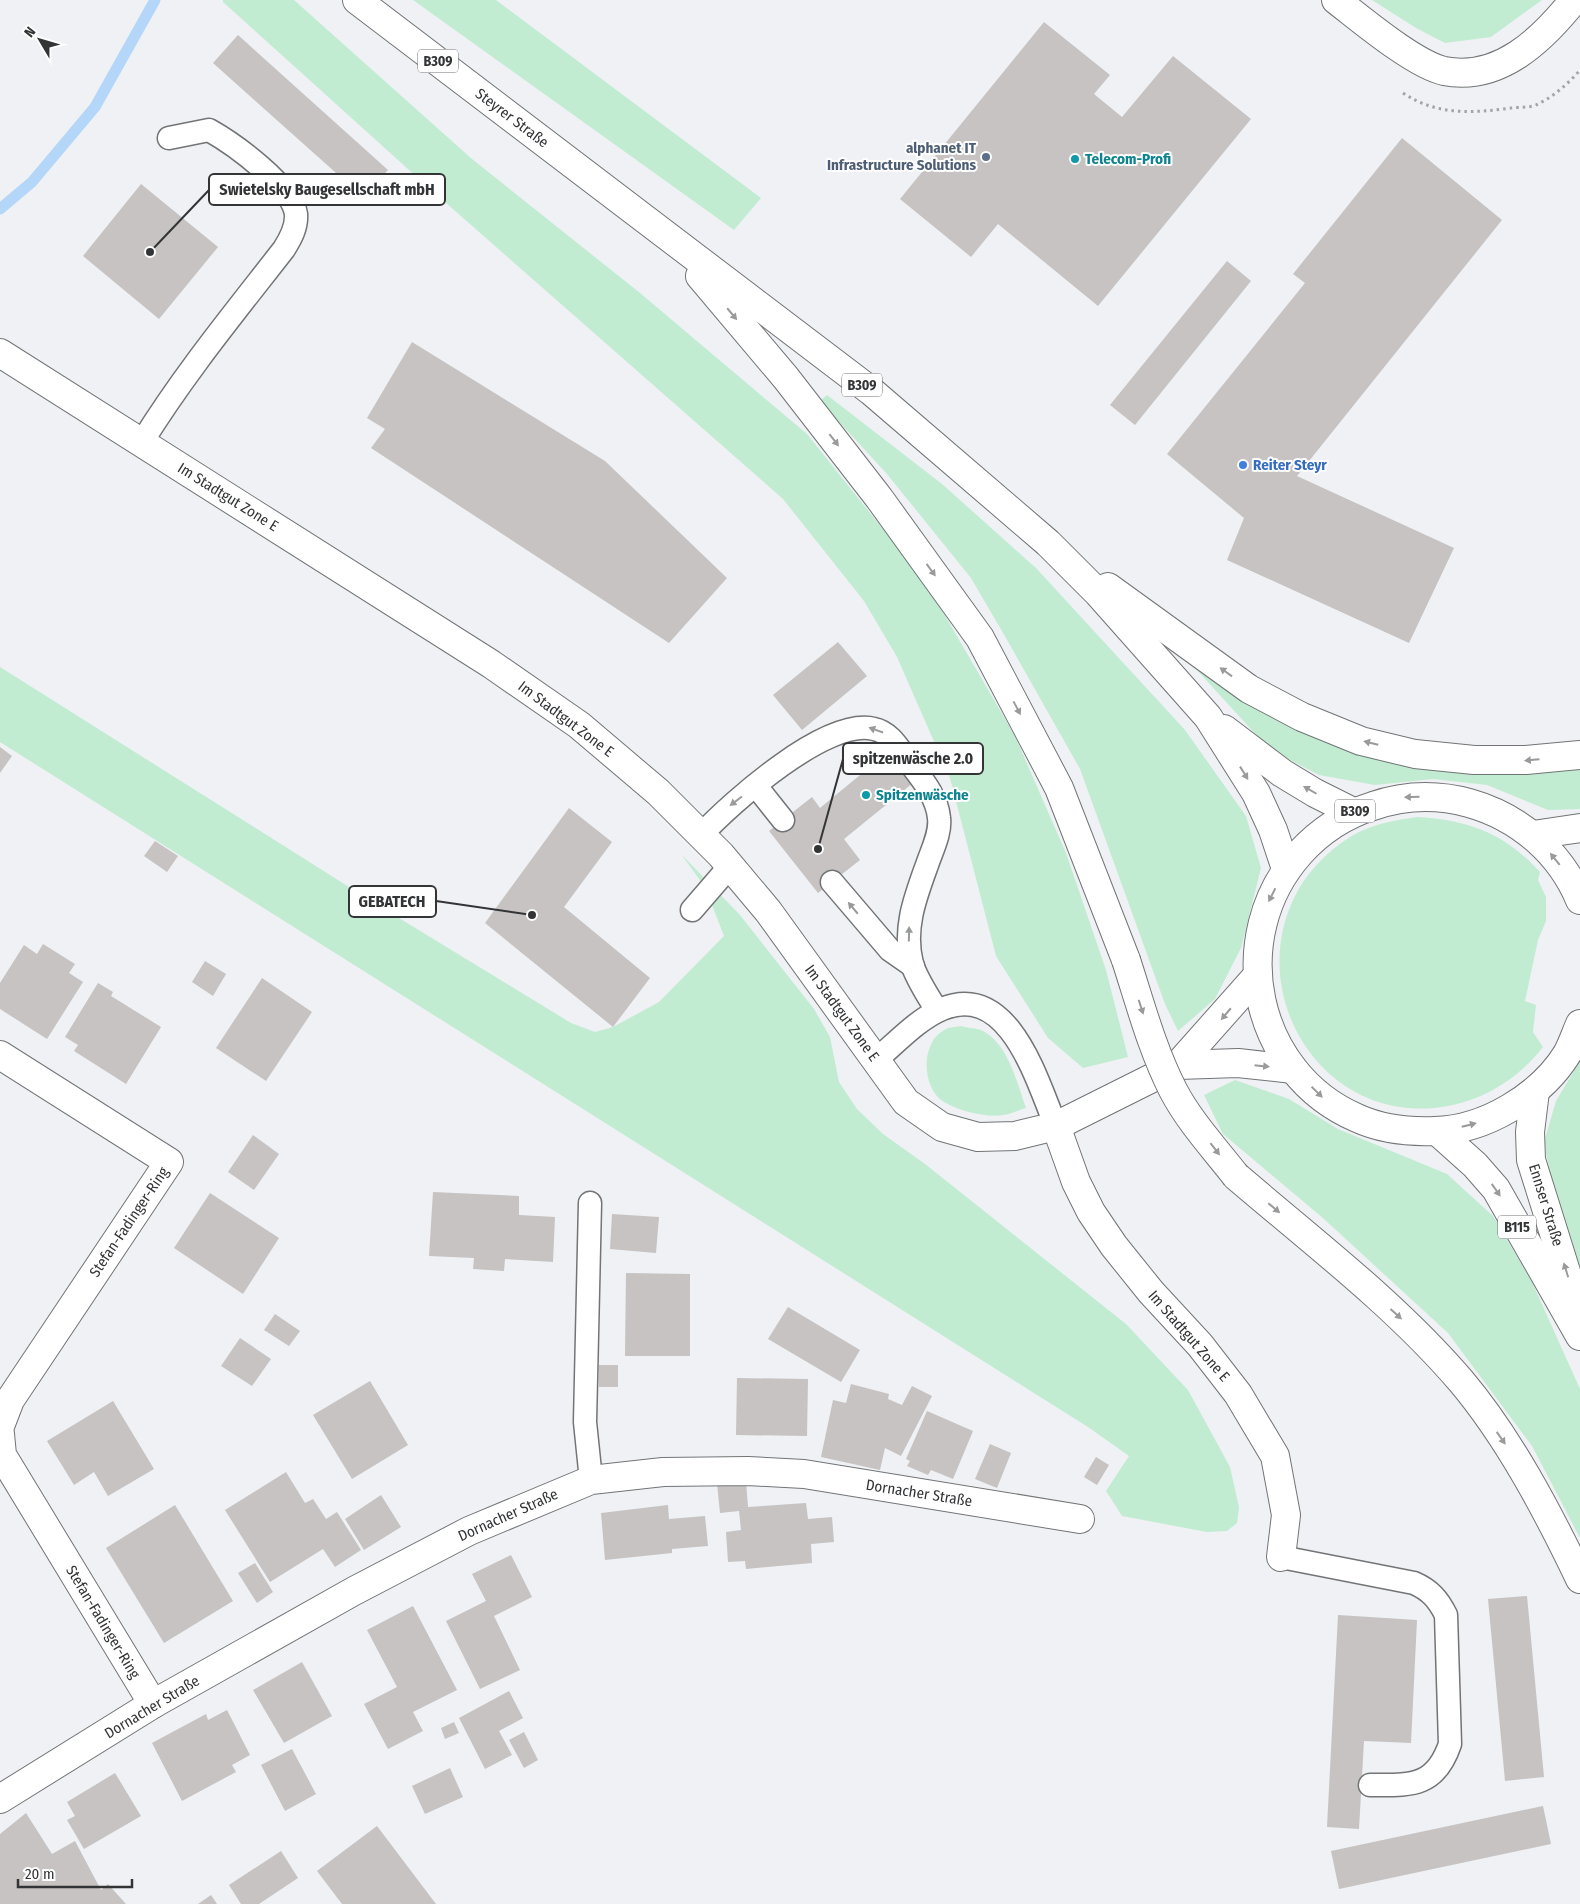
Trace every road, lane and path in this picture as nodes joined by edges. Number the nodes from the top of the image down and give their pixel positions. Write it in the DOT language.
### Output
graph roads {
  1 [pos="358,0"];
  2 [pos="1336,0"];
  3 [pos="1574,0"];
  4 [pos="169,138"];
  5 [pos="666,237"];
  6 [pos="0,352"];
  7 [pos="142,442"];
  8 [pos="1048,543"];
  9 [pos="1208,717"];
  10 [pos="1580,754"];
  11 [pos="756,786"];
  12 [pos="1353,812"];
  13 [pos="783,820"];
  14 [pos="1580,828"];
  15 [pos="701,835"];
  16 [pos="1533,835"];
  17 [pos="730,866"];
  18 [pos="1286,868"];
  19 [pos="832,882"];
  20 [pos="1580,900"];
  21 [pos="692,910"];
  22 [pos="913,966"];
  23 [pos="1257,976"];
  24 [pos="937,1011"];
  25 [pos="1580,1024"];
  26 [pos="0,1055"];
  27 [pos="876,1060"];
  28 [pos="1178,1065"];
  29 [pos="1293,1069"];
  30 [pos="1535,1090"];
  31 [pos="1056,1126"];
  32 [pos="1437,1131"];
  33 [pos="590,1203"];
  34 [pos="1580,1317"];
  35 [pos="1580,1336"];
  36 [pos="0,1426"];
  37 [pos="0,1434"];
  38 [pos="591,1480"];
  39 [pos="1080,1519"];
  40 [pos="1281,1557"];
  41 [pos="1580,1579"];
  42 [pos="153,1704"];
  43 [pos="1370,1786"];
  44 [pos="0,1799"];
  1 -- 5 [label="main road, Steyrer Straße / B309"];
  2 -- 3 [label="main road"];
  4 -- 7 [label="lane"];
  5 -- 8 [label="main road, B309"];
  5 -- 41 [label="main road, one-way, bridge"];
  6 -- 7 [label="main road, Im Stadtgut Zone E"];
  7 -- 15 [label="main road, Im Stadtgut Zone E"];
  8 -- 9 [label="main road, B309"];
  10 -- 8 [label="main road, one-way"];
  12 -- 9 [label="main road, B309, one-way"];
  9 -- 18 [label="main road, B309, one-way"];
  11 -- 13 [label="lane"];
  11 -- 15 [label="lane, one-way"];
  22 -- 11 [label="lane, one-way"];
  16 -- 12 [label="main road, B309, one-way"];
  12 -- 18 [label="main road, B309"];
  14 -- 16 [label="main road"];
  15 -- 17 [label="main road, Im Stadtgut Zone E"];
  20 -- 16 [label="main road, B309, one-way"];
  17 -- 21 [label="lane"];
  17 -- 27 [label="main road, Im Stadtgut Zone E"];
  18 -- 23 [label="main road, B309, one-way"];
  22 -- 19 [label="lane, one-way"];
  22 -- 24 [label="lane"];
  23 -- 28 [label="main road, Im Stadtgut Zone E, one-way"];
  23 -- 29 [label="main road, B309"];
  24 -- 27 [label="lane"];
  24 -- 31 [label="lane"];
  25 -- 30 [label="main road, B309"];
  26 -- 36 [label="main road, Stefan-Fadinger-Ring"];
  27 -- 31 [label="main road, Im Stadtgut Zone E"];
  28 -- 29 [label="main road, Im Stadtgut Zone E, one-way"];
  28 -- 31 [label="main road, Im Stadtgut Zone E"];
  29 -- 32 [label="main road, B309, one-way"];
  32 -- 30 [label="main road, B309, one-way"];
  34 -- 30 [label="main road, Ennser Straße / B115, one-way"];
  31 -- 40 [label="main road, Im Stadtgut Zone E"];
  32 -- 35 [label="main road, Ennser Straße / B115, one-way"];
  33 -- 38 [label="lane"];
  37 -- 42 [label="main road, Stefan-Fadinger-Ring"];
  38 -- 39 [label="main road, Dornacher Straße"];
  38 -- 42 [label="main road, Dornacher Straße"];
  40 -- 43 [label="lane"];
  42 -- 44 [label="main road, Dornacher Straße"];
}
